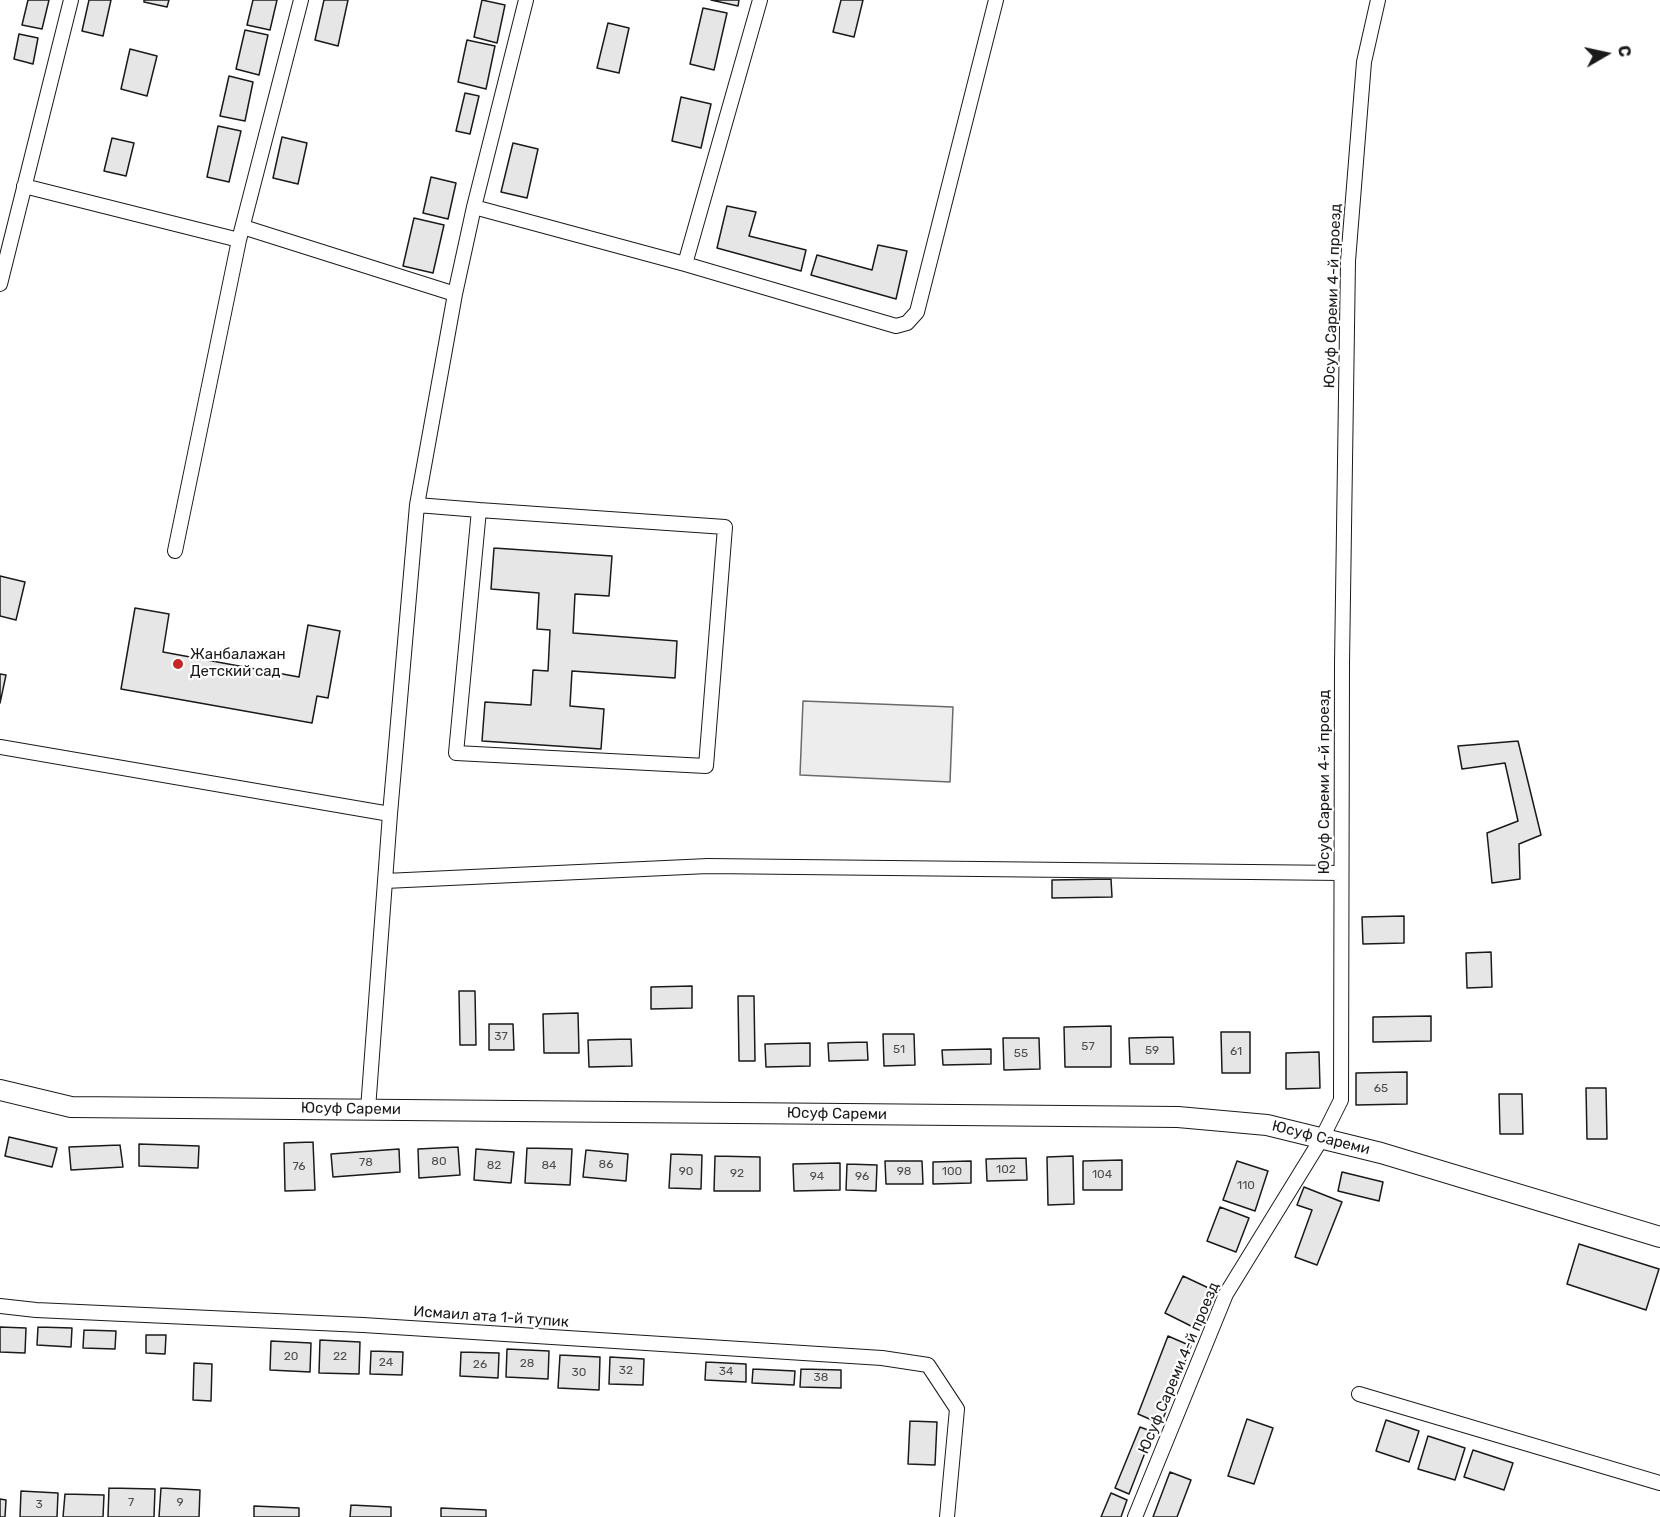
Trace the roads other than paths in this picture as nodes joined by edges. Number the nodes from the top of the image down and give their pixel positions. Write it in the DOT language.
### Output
graph roads {
  1 [pos="71,0"];
  2 [pos="301,0"];
  3 [pos="526,0"];
  4 [pos="760,0"];
  5 [pos="996,0"];
  6 [pos="1378,0"];
  7 [pos="24,186"];
  8 [pos="474,207"];
  9 [pos="241,233"];
  10 [pos="685,264"];
  11 [pos="0,284"];
  12 [pos="455,294"];
  13 [pos="417,505"];
  14 [pos="479,510"];
  15 [pos="174,551"];
  16 [pos="0,747"];
  17 [pos="390,814"];
  18 [pos="1341,873"];
  19 [pos="385,881"];
  20 [pos="0,1090"];
  21 [pos="368,1109"];
  22 [pos="1322,1138"];
  23 [pos="1660,1237"];
  24 [pos="0,1306"];
  25 [pos="1359,1394"];
  26 [pos="1660,1483"];
  27 [pos="947,1517"];
  28 [pos="1135,1517"];
  1 -- 7 [label="street"];
  2 -- 9 [label="street"];
  3 -- 8 [label="street"];
  4 -- 10 [label="street"];
  5 -- 10 [label="street"];
  6 -- 18 [label="street, Юсуф Сареми 4-й проезд"];
  7 -- 9 [label="street"];
  7 -- 11 [label="street"];
  8 -- 10 [label="street"];
  8 -- 12 [label="street"];
  9 -- 12 [label="street"];
  9 -- 15 [label="street"];
  12 -- 13 [label="street"];
  13 -- 14 [label="street"];
  13 -- 17 [label="street"];
  14 -- 14 [label="street"];
  16 -- 17 [label="street"];
  17 -- 19 [label="street"];
  18 -- 19 [label="street"];
  18 -- 22 [label="street, Юсуф Сареми 4-й проезд"];
  19 -- 21 [label="street"];
  20 -- 21 [label="main road, Юсуф Сареми"];
  21 -- 22 [label="main road, Юсуф Сареми"];
  22 -- 23 [label="main road, Юсуф Сареми"];
  22 -- 28 [label="street, Юсуф Сареми 4-й проезд"];
  24 -- 27 [label="street, Исмаил ата 1-й тупик"];
  25 -- 26 [label="street"];
}
